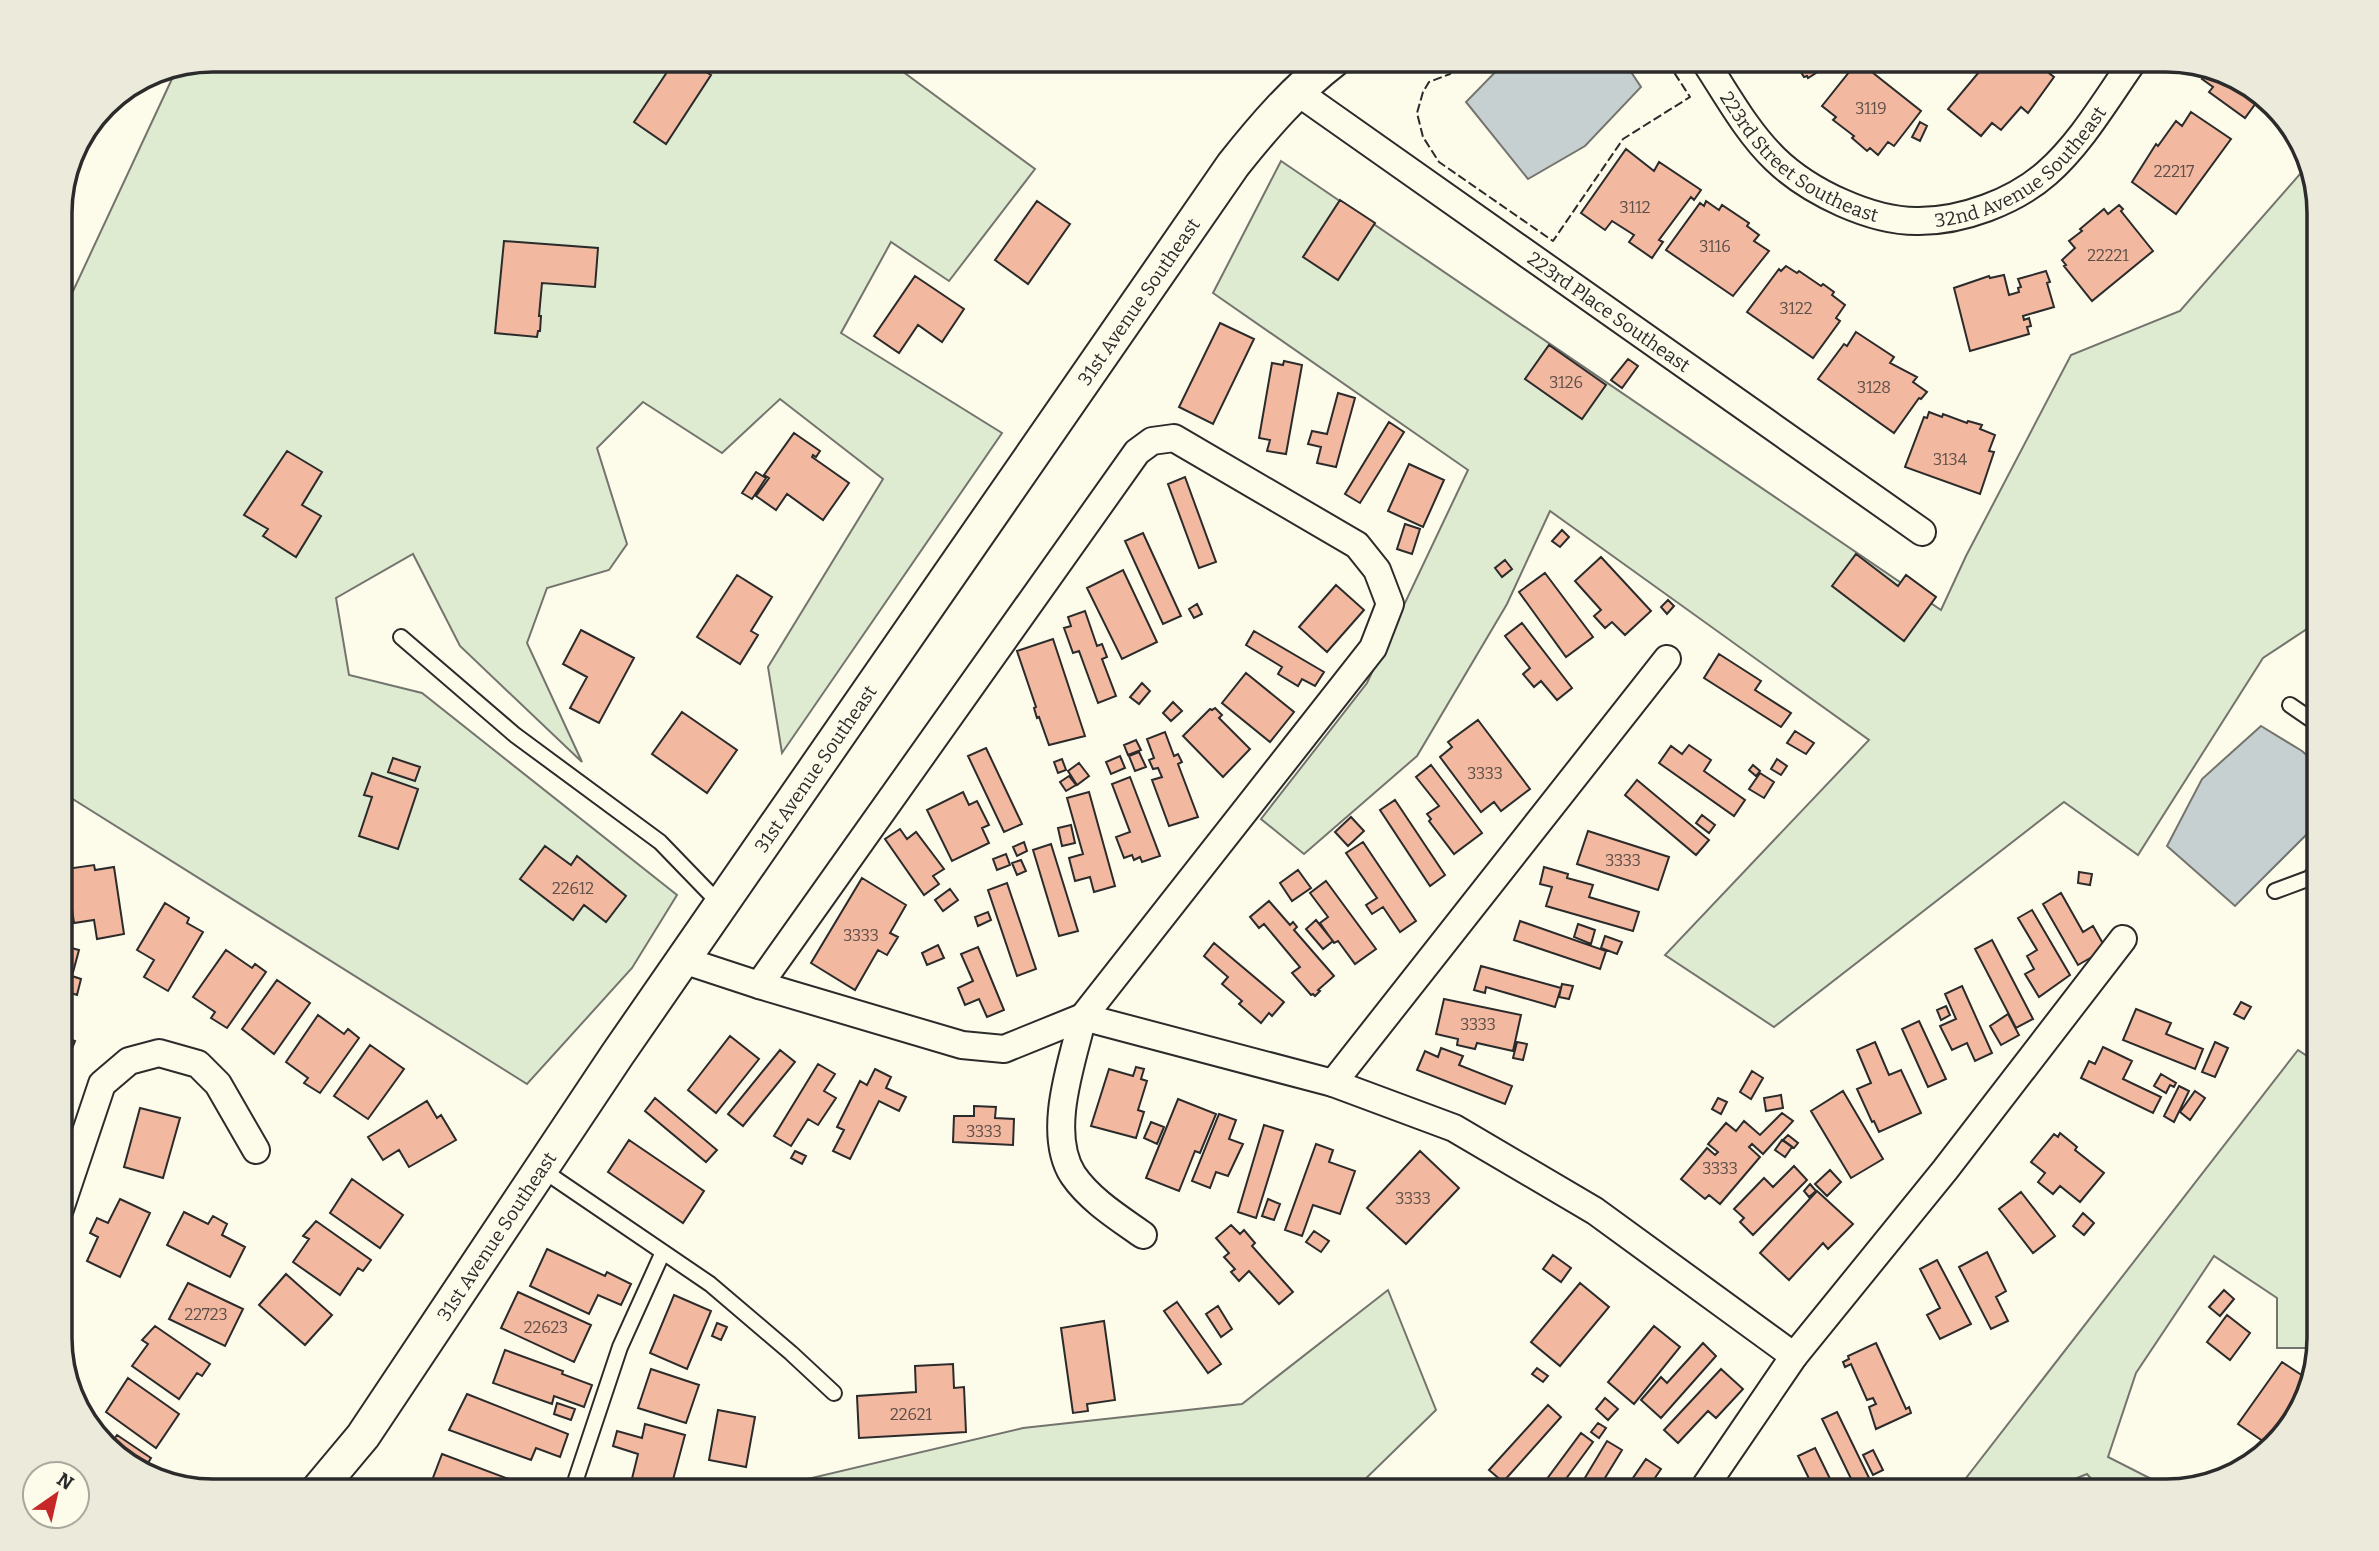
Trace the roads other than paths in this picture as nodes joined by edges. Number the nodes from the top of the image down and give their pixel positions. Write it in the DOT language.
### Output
graph roads {
  1 [pos="1319,72"];
  2 [pos="1712,72"];
  3 [pos="2125,72"];
  4 [pos="1296,91"];
  5 [pos="1918,222"];
  6 [pos="1922,532"];
  7 [pos="401,637"];
  8 [pos="1667,659"];
  9 [pos="2290,705"];
  10 [pos="2307,717"];
  11 [pos="2307,879"];
  12 [pos="2275,891"];
  13 [pos="721,905"];
  14 [pos="2123,939"];
  15 [pos="683,960"];
  16 [pos="759,985"];
  17 [pos="1083,1017"];
  18 [pos="1333,1083"];
  19 [pos="256,1150"];
  20 [pos="541,1169"];
  21 [pos="72,1173"];
  22 [pos="1143,1235"];
  23 [pos="663,1252"];
  24 [pos="1794,1356"];
  25 [pos="834,1393"];
  26 [pos="328,1479"];
  27 [pos="576,1479"];
  28 [pos="1711,1479"];
  1 -- 4 [label="street, 31st Avenue Southeast"];
  2 -- 5 [label="street, 223rd Street Southeast"];
  3 -- 5 [label="street, 32nd Avenue Southeast"];
  4 -- 6 [label="street, 223rd Place Southeast"];
  4 -- 13 [label="street, 31st Avenue Southeast"];
  7 -- 13 [label="lane"];
  8 -- 18 [label="street"];
  9 -- 10 [label="lane"];
  11 -- 12 [label="lane"];
  13 -- 15 [label="street, 31st Avenue Southeast"];
  14 -- 24 [label="street"];
  15 -- 16 [label="street"];
  15 -- 20 [label="street, 31st Avenue Southeast"];
  16 -- 17 [label="street"];
  16 -- 17 [label="street"];
  17 -- 18 [label="street"];
  17 -- 22 [label="street"];
  18 -- 24 [label="street"];
  19 -- 21 [label="street"];
  20 -- 23 [label="lane"];
  20 -- 26 [label="street, 31st Avenue Southeast"];
  23 -- 25 [label="lane"];
  23 -- 27 [label="lane"];
  24 -- 28 [label="street"];
}
